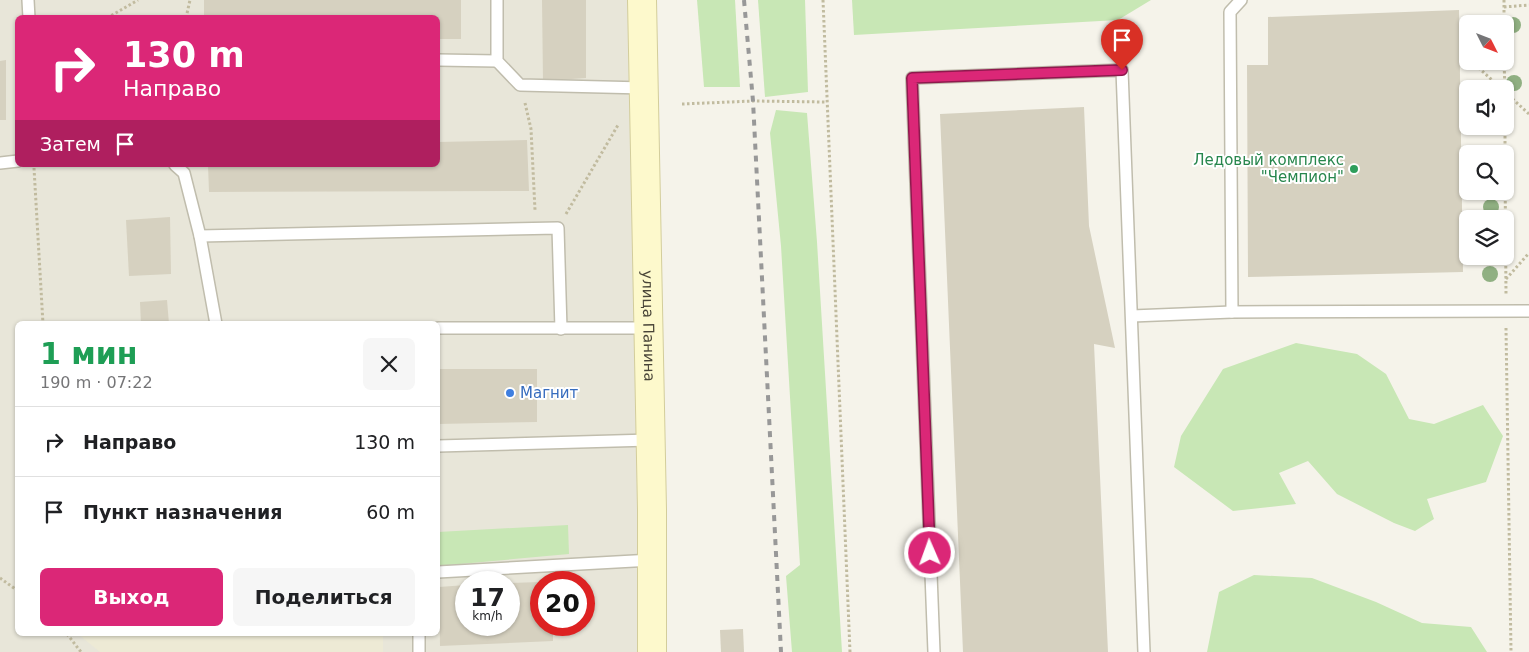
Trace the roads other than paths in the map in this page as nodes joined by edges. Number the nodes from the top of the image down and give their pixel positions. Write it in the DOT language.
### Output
graph roads {
  1 [pos="28,0"];
  2 [pos="497,0"];
  3 [pos="642,0"];
  4 [pos="1241,0"];
  5 [pos="30,15"];
  6 [pos="440,60"];
  7 [pos="497,61"];
  8 [pos="644,88"];
  9 [pos="15,161"];
  10 [pos="0,162"];
  11 [pos="176,167"];
  12 [pos="200,236"];
  13 [pos="1529,311"];
  14 [pos="1232,312"];
  15 [pos="1132,316"];
  16 [pos="215,321"];
  17 [pos="440,328"];
  18 [pos="561,328"];
  19 [pos="648,328"];
  20 [pos="650,440"];
  21 [pos="440,446"];
  22 [pos="652,560"];
  23 [pos="440,572"];
  24 [pos="419,636"];
  25 [pos="419,652"];
  26 [pos="652,652"];
  27 [pos="934,652"];
  28 [pos="1144,652"];
  1 -- 5 [label="lane"];
  2 -- 7 [label="lane"];
  3 -- 8 [label="street, улица Панина"];
  4 -- 14 [label="lane"];
  6 -- 7 [label="lane"];
  7 -- 8 [label="lane"];
  8 -- 19 [label="street, улица Панина"];
  9 -- 10 [label="lane"];
  11 -- 12 [label="lane"];
  12 -- 16 [label="lane"];
  12 -- 18 [label="lane"];
  13 -- 14 [label="lane"];
  14 -- 15 [label="lane"];
  15 -- 27 [label="lane"];
  15 -- 28 [label="lane"];
  17 -- 18 [label="lane"];
  18 -- 19 [label="lane"];
  19 -- 20 [label="street, улица Панина"];
  20 -- 21 [label="lane"];
  20 -- 22 [label="street, улица Панина"];
  22 -- 23 [label="lane"];
  22 -- 26 [label="street, улица Панина"];
  24 -- 25 [label="lane"];
}
